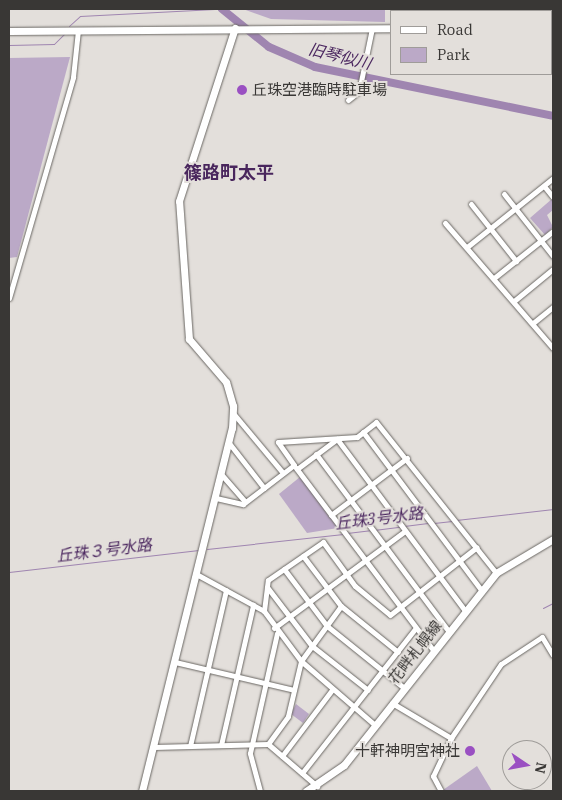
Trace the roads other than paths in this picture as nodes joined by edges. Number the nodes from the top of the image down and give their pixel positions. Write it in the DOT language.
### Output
graph roads {
  1 [pos="236,28"];
  2 [pos="372,28"];
  3 [pos="390,28"];
  4 [pos="75,30"];
  5 [pos="9,31"];
  6 [pos="348,100"];
  7 [pos="553,178"];
  8 [pos="544,186"];
  9 [pos="504,194"];
  10 [pos="553,197"];
  11 [pos="470,204"];
  12 [pos="515,208"];
  13 [pos="445,223"];
  14 [pos="490,228"];
  15 [pos="553,231"];
  16 [pos="541,240"];
  17 [pos="467,247"];
  18 [pos="553,256"];
  19 [pos="516,261"];
  20 [pos="553,269"];
  21 [pos="494,278"];
  22 [pos="9,298"];
  23 [pos="514,301"];
  24 [pos="553,307"];
  25 [pos="533,323"];
  26 [pos="553,348"];
  27 [pos="233,413"];
  28 [pos="363,432"];
  29 [pos="337,438"];
  30 [pos="229,444"];
  31 [pos="316,454"];
  32 [pos="407,458"];
  33 [pos="295,467"];
  34 [pos="391,470"];
  35 [pos="283,473"];
  36 [pos="222,474"];
  37 [pos="371,485"];
  38 [pos="264,488"];
  39 [pos="216,498"];
  40 [pos="350,500"];
  41 [pos="245,502"];
  42 [pos="331,515"];
  43 [pos="403,528"];
  44 [pos="553,539"];
  45 [pos="384,546"];
  46 [pos="477,547"];
  47 [pos="303,556"];
  48 [pos="364,560"];
  49 [pos="458,560"];
  50 [pos="284,569"];
  51 [pos="496,573"];
  52 [pos="198,574"];
  53 [pos="346,574"];
  54 [pos="438,575"];
  55 [pos="267,587"];
  56 [pos="327,588"];
  57 [pos="226,590"];
  58 [pos="482,590"];
  59 [pos="418,591"];
  60 [pos="308,603"];
  61 [pos="253,606"];
  62 [pos="341,606"];
  63 [pos="398,606"];
  64 [pos="264,611"];
  65 [pos="465,611"];
  66 [pos="289,617"];
  67 [pos="327,626"];
  68 [pos="415,629"];
  69 [pos="276,631"];
  70 [pos="449,632"];
  71 [pos="312,646"];
  72 [pos="434,651"];
  73 [pos="398,652"];
  74 [pos="553,655"];
  75 [pos="301,661"];
  76 [pos="175,662"];
  77 [pos="208,670"];
  78 [pos="383,670"];
  79 [pos="236,676"];
  80 [pos="266,683"];
  81 [pos="404,688"];
  82 [pos="294,690"];
  83 [pos="332,690"];
  84 [pos="368,690"];
  85 [pos="392,703"];
  86 [pos="354,708"];
  87 [pos="375,725"];
  88 [pos="451,738"];
  89 [pos="251,744"];
  90 [pos="268,744"];
  91 [pos="190,746"];
  92 [pos="221,746"];
  93 [pos="154,747"];
  94 [pos="282,756"];
  95 [pos="302,774"];
  96 [pos="317,786"];
  97 [pos="142,791"];
  98 [pos="260,791"];
  99 [pos="306,791"];
  100 [pos="441,791"];
  1 -- 2 [label="street"];
  1 -- 4 [label="street"];
  1 -- 27 [label="street"];
  2 -- 3 [label="street"];
  2 -- 6 [label="street"];
  4 -- 5 [label="street"];
  4 -- 22 [label="street"];
  7 -- 8 [label="street"];
  8 -- 10 [label="street"];
  8 -- 12 [label="street"];
  9 -- 12 [label="street"];
  11 -- 14 [label="street"];
  12 -- 14 [label="street"];
  12 -- 16 [label="street"];
  13 -- 17 [label="street"];
  14 -- 17 [label="street"];
  14 -- 19 [label="street"];
  15 -- 16 [label="street"];
  16 -- 18 [label="street"];
  16 -- 19 [label="street"];
  17 -- 21 [label="street"];
  19 -- 21 [label="street"];
  20 -- 23 [label="street"];
  21 -- 23 [label="street"];
  23 -- 25 [label="street"];
  24 -- 25 [label="street"];
  25 -- 26 [label="street"];
  27 -- 30 [label="street"];
  27 -- 35 [label="street"];
  28 -- 29 [label="street"];
  28 -- 32 [label="street"];
  28 -- 34 [label="street"];
  29 -- 31 [label="street"];
  29 -- 33 [label="street"];
  29 -- 37 [label="street"];
  30 -- 36 [label="street"];
  30 -- 38 [label="street"];
  31 -- 33 [label="street"];
  31 -- 40 [label="street"];
  32 -- 34 [label="street"];
  32 -- 46 [label="street"];
  33 -- 35 [label="street"];
  33 -- 42 [label="street"];
  34 -- 37 [label="street"];
  34 -- 49 [label="street"];
  35 -- 38 [label="street"];
  36 -- 39 [label="street"];
  36 -- 41 [label="street"];
  37 -- 40 [label="street"];
  37 -- 43 [label="street"];
  38 -- 41 [label="street"];
  39 -- 41 [label="street"];
  39 -- 52 [label="street"];
  40 -- 42 [label="street"];
  40 -- 45 [label="street"];
  42 -- 48 [label="street"];
  43 -- 45 [label="street"];
  43 -- 54 [label="street"];
  44 -- 51 [label="street, 花畔札幌線"];
  45 -- 48 [label="street"];
  45 -- 59 [label="street"];
  46 -- 49 [label="street"];
  46 -- 51 [label="street"];
  47 -- 50 [label="street"];
  47 -- 53 [label="street"];
  47 -- 56 [label="street"];
  48 -- 53 [label="street"];
  48 -- 63 [label="street"];
  49 -- 54 [label="street"];
  49 -- 58 [label="street"];
  50 -- 55 [label="street"];
  50 -- 60 [label="street"];
  51 -- 58 [label="street, 花畔札幌線"];
  52 -- 57 [label="street"];
  52 -- 76 [label="street"];
  53 -- 56 [label="street"];
  53 -- 63 [label="street"];
  54 -- 59 [label="street"];
  54 -- 65 [label="street"];
  55 -- 64 [label="street"];
  55 -- 66 [label="street"];
  56 -- 60 [label="street"];
  56 -- 62 [label="street"];
  57 -- 61 [label="street"];
  57 -- 77 [label="street"];
  58 -- 65 [label="street, 花畔札幌線"];
  59 -- 63 [label="street"];
  59 -- 70 [label="street"];
  60 -- 66 [label="street"];
  60 -- 67 [label="street"];
  61 -- 64 [label="street"];
  61 -- 79 [label="street"];
  62 -- 67 [label="street"];
  62 -- 73 [label="street"];
  63 -- 68 [label="street"];
  64 -- 69 [label="street"];
  65 -- 70 [label="street, 花畔札幌線"];
  66 -- 69 [label="street"];
  66 -- 71 [label="street"];
  67 -- 71 [label="street"];
  67 -- 78 [label="street"];
  68 -- 72 [label="street"];
  68 -- 73 [label="street"];
  69 -- 75 [label="street"];
  69 -- 80 [label="street"];
  70 -- 72 [label="street, 花畔札幌線"];
  71 -- 75 [label="street"];
  71 -- 84 [label="street"];
  72 -- 81 [label="street, 花畔札幌線"];
  73 -- 78 [label="street"];
  74 -- 88 [label="street"];
  75 -- 82 [label="street"];
  75 -- 83 [label="street"];
  76 -- 77 [label="street"];
  76 -- 93 [label="street"];
  77 -- 79 [label="street"];
  77 -- 91 [label="street"];
  78 -- 81 [label="street"];
  78 -- 84 [label="street"];
  79 -- 80 [label="street"];
  79 -- 92 [label="street"];
  80 -- 82 [label="street"];
  80 -- 89 [label="street"];
  81 -- 85 [label="street, 花畔札幌線"];
  82 -- 90 [label="street"];
  83 -- 86 [label="street"];
  83 -- 94 [label="street"];
  84 -- 86 [label="street"];
  85 -- 87 [label="street, 花畔札幌線"];
  85 -- 88 [label="street"];
  86 -- 87 [label="street"];
  86 -- 95 [label="street"];
  87 -- 96 [label="street, 花畔札幌線"];
  88 -- 100 [label="street"];
  89 -- 90 [label="street"];
  89 -- 92 [label="street"];
  89 -- 98 [label="street"];
  90 -- 94 [label="street"];
  91 -- 92 [label="street"];
  91 -- 93 [label="street"];
  93 -- 97 [label="street"];
  94 -- 95 [label="street"];
  95 -- 96 [label="street"];
  96 -- 99 [label="street, 花畔札幌線"];
}
